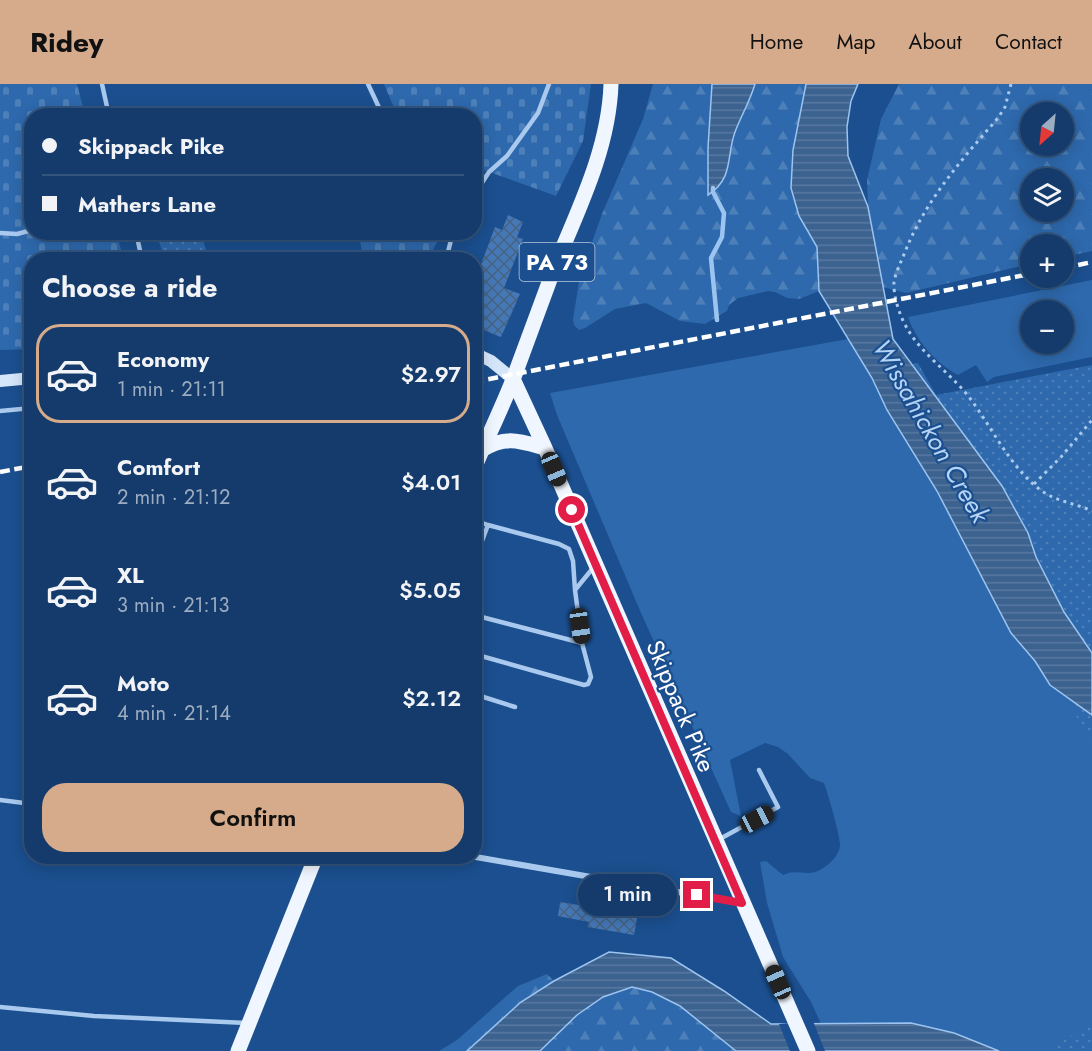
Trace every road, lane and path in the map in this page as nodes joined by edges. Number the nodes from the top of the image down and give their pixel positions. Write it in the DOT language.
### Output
graph roads {
  1 [pos="102,84"];
  2 [pos="368,84"];
  3 [pos="549,84"];
  4 [pos="611,84"];
  5 [pos="1011,84"];
  6 [pos="107,108"];
  7 [pos="379,108"];
  8 [pos="482,183"];
  9 [pos="24,232"];
  10 [pos="0,233"];
  11 [pos="482,357"];
  12 [pos="24,379"];
  13 [pos="513,379"];
  14 [pos="0,381"];
  15 [pos="24,409"];
  16 [pos="0,411"];
  17 [pos="1092,420"];
  18 [pos="545,448"];
  19 [pos="482,450"];
  20 [pos="1034,484"];
  21 [pos="1092,511"];
  22 [pos="482,523"];
  23 [pos="488,525"];
  24 [pos="482,541"];
  25 [pos="596,565"];
  26 [pos="575,590"];
  27 [pos="482,617"];
  28 [pos="582,643"];
  29 [pos="482,656"];
  30 [pos="482,697"];
  31 [pos="514,707"];
  32 [pos="759,770"];
  33 [pos="0,800"];
  34 [pos="24,803"];
  35 [pos="715,841"];
  36 [pos="482,858"];
  37 [pos="313,864"];
  38 [pos="742,903"];
  39 [pos="0,1007"];
  40 [pos="249,1023"];
  41 [pos="238,1051"];
  42 [pos="808,1051"];
  1 -- 6 [label="lane"];
  2 -- 7 [label="lane"];
  3 -- 8 [label="lane"];
  4 -- 13 [label="main road, PA 73"];
  5 -- 20 [label="path"];
  9 -- 10 [label="lane"];
  11 -- 13 [label="street"];
  12 -- 14 [label="street"];
  13 -- 18 [label="main road, Skippack Pike"];
  13 -- 19 [label="main road"];
  15 -- 16 [label="lane"];
  17 -- 20 [label="path"];
  18 -- 19 [label="main road"];
  18 -- 25 [label="main road, Skippack Pike"];
  20 -- 21 [label="path"];
  22 -- 23 [label="lane"];
  23 -- 24 [label="lane"];
  23 -- 26 [label="lane"];
  25 -- 26 [label="lane"];
  25 -- 35 [label="main road, Skippack Pike"];
  26 -- 28 [label="lane"];
  27 -- 28 [label="lane"];
  28 -- 29 [label="lane"];
  30 -- 31 [label="lane"];
  32 -- 35 [label="lane"];
  33 -- 34 [label="lane"];
  35 -- 38 [label="main road, Skippack Pike"];
  36 -- 38 [label="street"];
  37 -- 40 [label="main road"];
  38 -- 42 [label="main road, Skippack Pike"];
  39 -- 40 [label="lane"];
  40 -- 41 [label="main road"];
}
